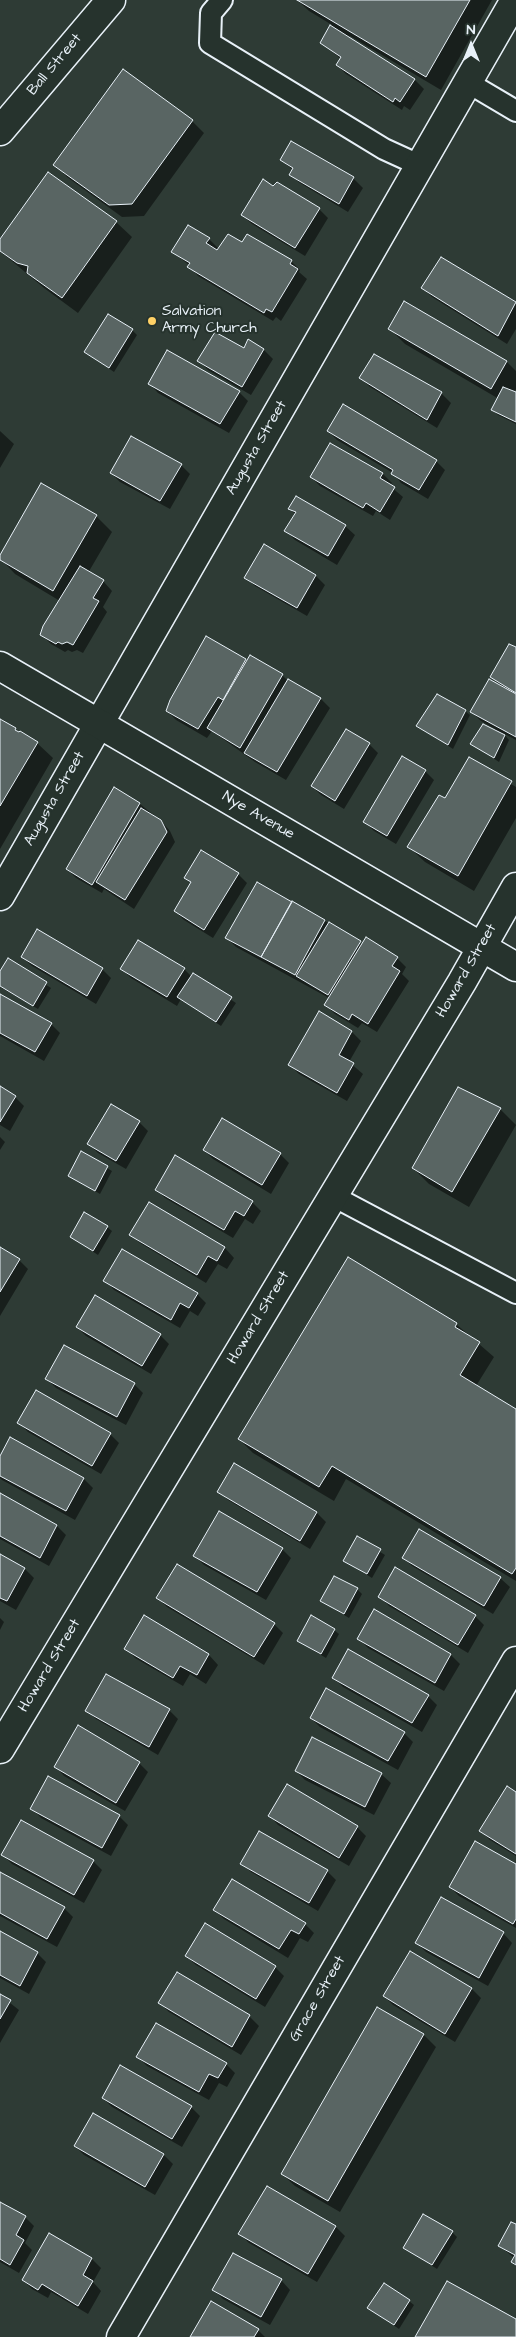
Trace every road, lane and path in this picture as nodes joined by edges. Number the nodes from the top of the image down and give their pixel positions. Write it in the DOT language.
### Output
graph roads {
  1 [pos="111,0"];
  2 [pos="222,0"];
  3 [pos="515,0"];
  4 [pos="468,82"];
  5 [pos="516,111"];
  6 [pos="0,131"];
  7 [pos="420,165"];
  8 [pos="0,666"];
  9 [pos="98,723"];
  10 [pos="516,887"];
  11 [pos="0,896"];
  12 [pos="482,947"];
  13 [pos="516,967"];
  14 [pos="333,1196"];
  15 [pos="516,1293"];
  16 [pos="516,1661"];
  17 [pos="0,1749"];
  18 [pos="121,2337"];
  1 -- 6 [label="street, Ball Street"];
  2 -- 7 [label="lane"];
  3 -- 4 [label="street, Augusta Street"];
  4 -- 5 [label="lane"];
  4 -- 7 [label="street, Augusta Street"];
  7 -- 9 [label="street, Augusta Street"];
  8 -- 9 [label="street, Nye Avenue"];
  9 -- 11 [label="street, Augusta Street"];
  9 -- 12 [label="street, Nye Avenue"];
  10 -- 12 [label="street, Howard Street"];
  12 -- 13 [label="street, Nye Avenue"];
  12 -- 14 [label="street, Howard Street"];
  14 -- 15 [label="lane"];
  14 -- 17 [label="street, Howard Street"];
  16 -- 18 [label="street, Grace Street"];
}
